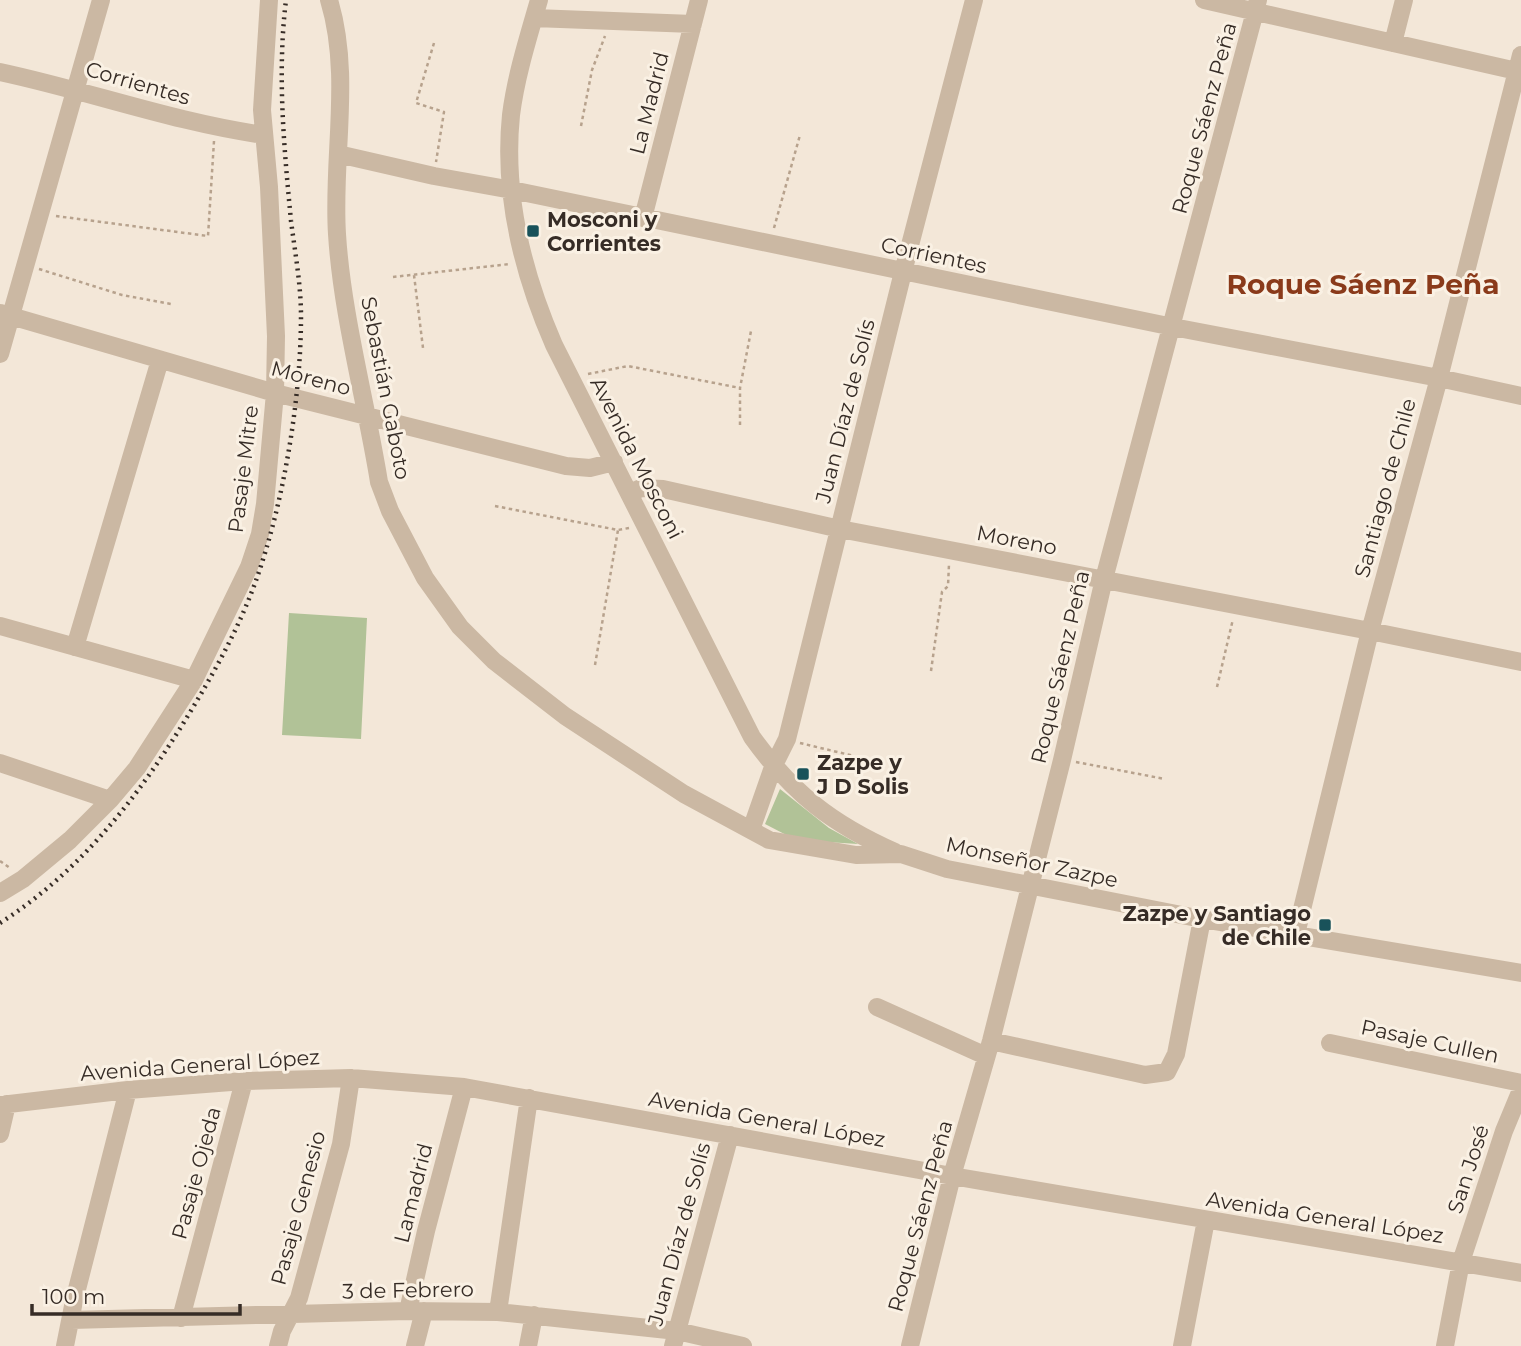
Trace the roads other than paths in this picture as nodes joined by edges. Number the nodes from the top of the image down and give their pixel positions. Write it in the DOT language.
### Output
graph roads {
  1 [pos="101,0"];
  2 [pos="269,0"];
  3 [pos="330,0"];
  4 [pos="539,0"];
  5 [pos="699,0"];
  6 [pos="974,0"];
  7 [pos="1204,0"];
  8 [pos="1404,0"];
  9 [pos="1257,5"];
  10 [pos="534,18"];
  11 [pos="693,24"];
  12 [pos="1393,43"];
  13 [pos="1520,66"];
  14 [pos="0,72"];
  15 [pos="76,90"];
  16 [pos="264,135"];
  17 [pos="338,154"];
  18 [pos="512,190"];
  19 [pos="643,218"];
  20 [pos="903,272"];
  21 [pos="5,314"];
  22 [pos="1173,327"];
  23 [pos="0,354"];
  24 [pos="160,360"];
  25 [pos="1439,378"];
  26 [pos="275,393"];
  27 [pos="1521,396"];
  28 [pos="369,416"];
  29 [pos="614,462"];
  30 [pos="630,493"];
  31 [pos="840,530"];
  32 [pos="1104,579"];
  33 [pos="0,626"];
  34 [pos="1370,631"];
  35 [pos="75,647"];
  36 [pos="1521,662"];
  37 [pos="194,680"];
  38 [pos="565,716"];
  39 [pos="0,763"];
  40 [pos="773,767"];
  41 [pos="110,800"];
  42 [pos="751,830"];
  43 [pos="901,855"];
  44 [pos="1030,886"];
  45 [pos="0,893"];
  46 [pos="1202,919"];
  47 [pos="1296,934"];
  48 [pos="1521,973"];
  49 [pos="877,1007"];
  50 [pos="1330,1043"];
  51 [pos="988,1049"];
  52 [pos="351,1078"];
  53 [pos="244,1081"];
  54 [pos="1521,1083"];
  55 [pos="464,1087"];
  56 [pos="128,1090"];
  57 [pos="1521,1090"];
  58 [pos="529,1098"];
  59 [pos="4,1104"];
  60 [pos="0,1134"];
  61 [pos="730,1135"];
  62 [pos="952,1176"];
  63 [pos="1206,1220"];
  64 [pos="1461,1262"];
  65 [pos="1521,1273"];
  66 [pos="416,1311"];
  67 [pos="498,1312"];
  68 [pos="290,1315"];
  69 [pos="534,1315"];
  70 [pos="181,1318"];
  71 [pos="71,1320"];
  72 [pos="675,1339"];
  73 [pos="65,1346"];
  74 [pos="278,1346"];
  75 [pos="415,1346"];
  76 [pos="528,1346"];
  77 [pos="743,1346"];
  78 [pos="910,1346"];
  79 [pos="1182,1346"];
  80 [pos="1445,1346"];
  1 -- 15 [label="street"];
  2 -- 16 [label="street, Pasaje Mitre"];
  3 -- 17 [label="street, Sebastián Gaboto"];
  4 -- 10 [label="street, Avenida Mosconi"];
  5 -- 11 [label="street, La Madrid"];
  6 -- 20 [label="street, Juan Díaz de Solís"];
  7 -- 9 [label="street"];
  8 -- 12 [label="street"];
  9 -- 12 [label="street"];
  9 -- 22 [label="street, Roque Sáenz Peña"];
  10 -- 11 [label="street"];
  10 -- 18 [label="street, Avenida Mosconi"];
  11 -- 19 [label="street, La Madrid"];
  12 -- 13 [label="street"];
  13 -- 25 [label="street, Santiago de Chile"];
  14 -- 15 [label="street, Corrientes"];
  15 -- 16 [label="street, Corrientes"];
  15 -- 21 [label="street"];
  16 -- 26 [label="street, Pasaje Mitre"];
  17 -- 18 [label="street, Corrientes"];
  17 -- 28 [label="street, Sebastián Gaboto"];
  18 -- 19 [label="street, Corrientes"];
  18 -- 29 [label="street, Avenida Mosconi"];
  19 -- 20 [label="street, Corrientes"];
  20 -- 22 [label="street, Corrientes"];
  20 -- 31 [label="street, Juan Díaz de Solís"];
  21 -- 23 [label="street"];
  21 -- 24 [label="street, Moreno"];
  22 -- 25 [label="street, Corrientes"];
  22 -- 32 [label="street, Roque Sáenz Peña"];
  24 -- 26 [label="street, Moreno"];
  24 -- 35 [label="street"];
  25 -- 27 [label="street, Corrientes"];
  25 -- 34 [label="street, Santiago de Chile"];
  26 -- 28 [label="street, Moreno"];
  26 -- 37 [label="street, Pasaje Mitre"];
  28 -- 29 [label="street, Moreno"];
  28 -- 38 [label="street, Sebastián Gaboto"];
  29 -- 30 [label="street, Avenida Mosconi"];
  30 -- 31 [label="street, Moreno"];
  30 -- 40 [label="street, Avenida Mosconi"];
  31 -- 32 [label="street, Moreno"];
  31 -- 40 [label="street, Juan Díaz de Solís"];
  32 -- 34 [label="street, Moreno"];
  32 -- 44 [label="street, Roque Sáenz Peña"];
  33 -- 35 [label="street"];
  34 -- 36 [label="street, Moreno"];
  34 -- 47 [label="street, Santiago de Chile"];
  35 -- 37 [label="street"];
  37 -- 41 [label="street, Pasaje Mitre"];
  38 -- 42 [label="street, Monseñor Zazpe"];
  39 -- 41 [label="street"];
  40 -- 42 [label="street, Juan Díaz de Solís"];
  40 -- 43 [label="street, Avenida Mosconi"];
  41 -- 45 [label="street, Pasaje Mitre"];
  42 -- 43 [label="street, Monseñor Zazpe"];
  43 -- 44 [label="street, Monseñor Zazpe"];
  44 -- 46 [label="street, Monseñor Zazpe"];
  44 -- 51 [label="street, Roque Sáenz Peña"];
  46 -- 47 [label="street, Monseñor Zazpe"];
  46 -- 51 [label="street"];
  47 -- 48 [label="street, Monseñor Zazpe"];
  49 -- 51 [label="street"];
  50 -- 54 [label="street, Pasaje Cullen"];
  51 -- 62 [label="street, Roque Sáenz Peña"];
  52 -- 53 [label="street, Avenida General López"];
  52 -- 55 [label="street, Avenida General López"];
  52 -- 68 [label="street, Pasaje Genesio"];
  53 -- 56 [label="street, Avenida General López"];
  53 -- 70 [label="street, Pasaje Ojeda"];
  55 -- 58 [label="street, Avenida General López"];
  55 -- 66 [label="street, Lamadrid"];
  56 -- 59 [label="street, Avenida General López"];
  56 -- 71 [label="street"];
  57 -- 64 [label="street, San José"];
  58 -- 61 [label="street, Avenida General López"];
  58 -- 67 [label="street"];
  59 -- 60 [label="street"];
  61 -- 62 [label="street, Avenida General López"];
  61 -- 72 [label="street, Juan Díaz de Solís"];
  62 -- 63 [label="street, Avenida General López"];
  62 -- 78 [label="street, Roque Sáenz Peña"];
  63 -- 64 [label="street, Avenida General López"];
  63 -- 79 [label="street"];
  64 -- 65 [label="street, Avenida General López"];
  64 -- 80 [label="street, San José"];
  66 -- 67 [label="street, 3 de Febrero"];
  66 -- 68 [label="street, 3 de Febrero"];
  66 -- 75 [label="street, Lamadrid"];
  67 -- 69 [label="street, 3 de Febrero"];
  68 -- 70 [label="street, 3 de Febrero"];
  68 -- 74 [label="street, Pasaje Genesio"];
  69 -- 72 [label="street, 3 de Febrero"];
  69 -- 76 [label="street"];
  70 -- 71 [label="street, 3 de Febrero"];
  71 -- 73 [label="street"];
  72 -- 77 [label="street, 3 de Febrero"];
}
